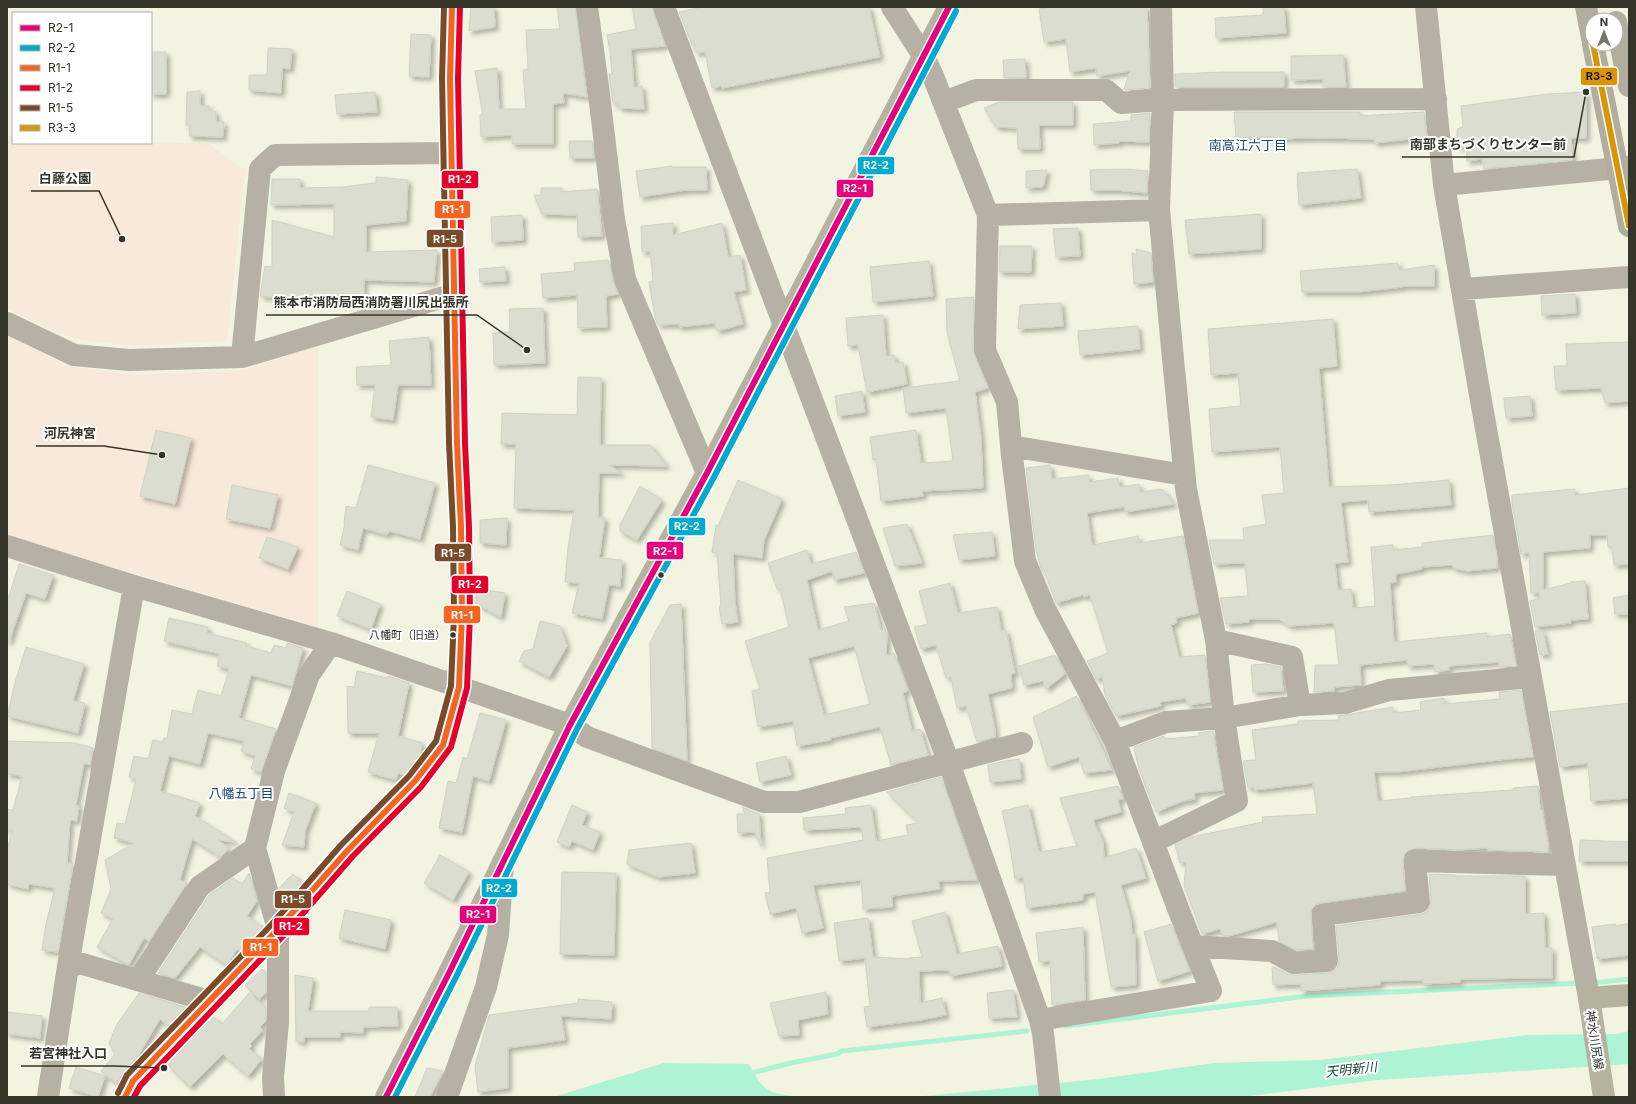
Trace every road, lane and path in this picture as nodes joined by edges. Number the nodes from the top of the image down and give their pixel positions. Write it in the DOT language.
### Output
graph roads {
  1 [pos="452,7"];
  2 [pos="586,7"];
  3 [pos="664,7"];
  4 [pos="892,7"];
  5 [pos="949,7"];
  6 [pos="1160,7"];
  7 [pos="1426,7"];
  8 [pos="1595,52"];
  9 [pos="1622,52"];
  10 [pos="924,57"];
  11 [pos="1629,86"];
  12 [pos="1436,99"];
  13 [pos="1163,100"];
  14 [pos="944,102"];
  15 [pos="452,153"];
  16 [pos="1623,167"];
  17 [pos="1444,185"];
  18 [pos="1159,210"];
  19 [pos="988,214"];
  20 [pos="1629,226"];
  21 [pos="1629,277"];
  22 [pos="1462,289"];
  23 [pos="454,294"];
  24 [pos="7,322"];
  25 [pos="784,325"];
  26 [pos="242,356"];
  27 [pos="1011,446"];
  28 [pos="707,472"];
  29 [pos="1184,475"];
  30 [pos="7,546"];
  31 [pos="134,586"];
  32 [pos="1216,640"];
  33 [pos="330,643"];
  34 [pos="1530,677"];
  35 [pos="459,688"];
  36 [pos="1300,705"];
  37 [pos="1224,718"];
  38 [pos="570,725"];
  39 [pos="1116,741"];
  40 [pos="1022,743"];
  41 [pos="949,763"];
  42 [pos="1153,842"];
  43 [pos="255,848"];
  44 [pos="503,862"];
  45 [pos="1564,865"];
  46 [pos="278,929"];
  47 [pos="1193,946"];
  48 [pos="69,960"];
  49 [pos="139,979"];
  50 [pos="1629,996"];
  51 [pos="1589,998"];
  52 [pos="209,1001"];
  53 [pos="1042,1027"];
  54 [pos="48,1097"];
  55 [pos="125,1097"];
  56 [pos="274,1097"];
  57 [pos="386,1097"];
  58 [pos="447,1097"];
  59 [pos="1050,1097"];
  60 [pos="1604,1097"];
  1 -- 15 [label="street"];
  2 -- 28 [label="street"];
  3 -- 25 [label="street"];
  4 -- 10 [label="street"];
  5 -- 10 [label="main road"];
  6 -- 13 [label="street"];
  7 -- 12 [label="street"];
  8 -- 16 [label="highway"];
  9 -- 11 [label="highway"];
  10 -- 14 [label="street"];
  10 -- 25 [label="main road"];
  12 -- 13 [label="street"];
  12 -- 17 [label="street"];
  13 -- 14 [label="street"];
  13 -- 18 [label="street"];
  14 -- 19 [label="street"];
  15 -- 23 [label="street"];
  15 -- 26 [label="street"];
  16 -- 17 [label="street"];
  16 -- 20 [label="highway"];
  17 -- 22 [label="street"];
  18 -- 19 [label="street"];
  18 -- 29 [label="street"];
  19 -- 27 [label="street"];
  21 -- 22 [label="street"];
  22 -- 34 [label="street"];
  23 -- 26 [label="street"];
  23 -- 35 [label="street"];
  24 -- 26 [label="street"];
  25 -- 28 [label="main road"];
  25 -- 41 [label="street"];
  27 -- 29 [label="street"];
  27 -- 39 [label="street"];
  28 -- 38 [label="main road"];
  29 -- 32 [label="street"];
  30 -- 31 [label="street"];
  31 -- 33 [label="street"];
  31 -- 48 [label="street"];
  32 -- 36 [label="street"];
  32 -- 37 [label="street"];
  33 -- 35 [label="street"];
  33 -- 43 [label="street"];
  34 -- 36 [label="street"];
  34 -- 45 [label="street"];
  35 -- 38 [label="street"];
  35 -- 46 [label="street"];
  36 -- 37 [label="street"];
  37 -- 39 [label="street"];
  37 -- 42 [label="street"];
  38 -- 41 [label="street"];
  38 -- 44 [label="main road"];
  39 -- 42 [label="street"];
  40 -- 41 [label="street"];
  41 -- 53 [label="street"];
  42 -- 47 [label="street"];
  43 -- 46 [label="street"];
  43 -- 49 [label="street"];
  44 -- 57 [label="main road"];
  44 -- 58 [label="street"];
  45 -- 47 [label="street"];
  45 -- 51 [label="street"];
  46 -- 52 [label="street"];
  46 -- 56 [label="street"];
  47 -- 53 [label="street"];
  48 -- 49 [label="street"];
  48 -- 54 [label="street"];
  49 -- 52 [label="street"];
  50 -- 51 [label="main road, 神水川尻線"];
  51 -- 60 [label="main road, 神水川尻線"];
  52 -- 55 [label="street"];
  53 -- 59 [label="street"];
}
